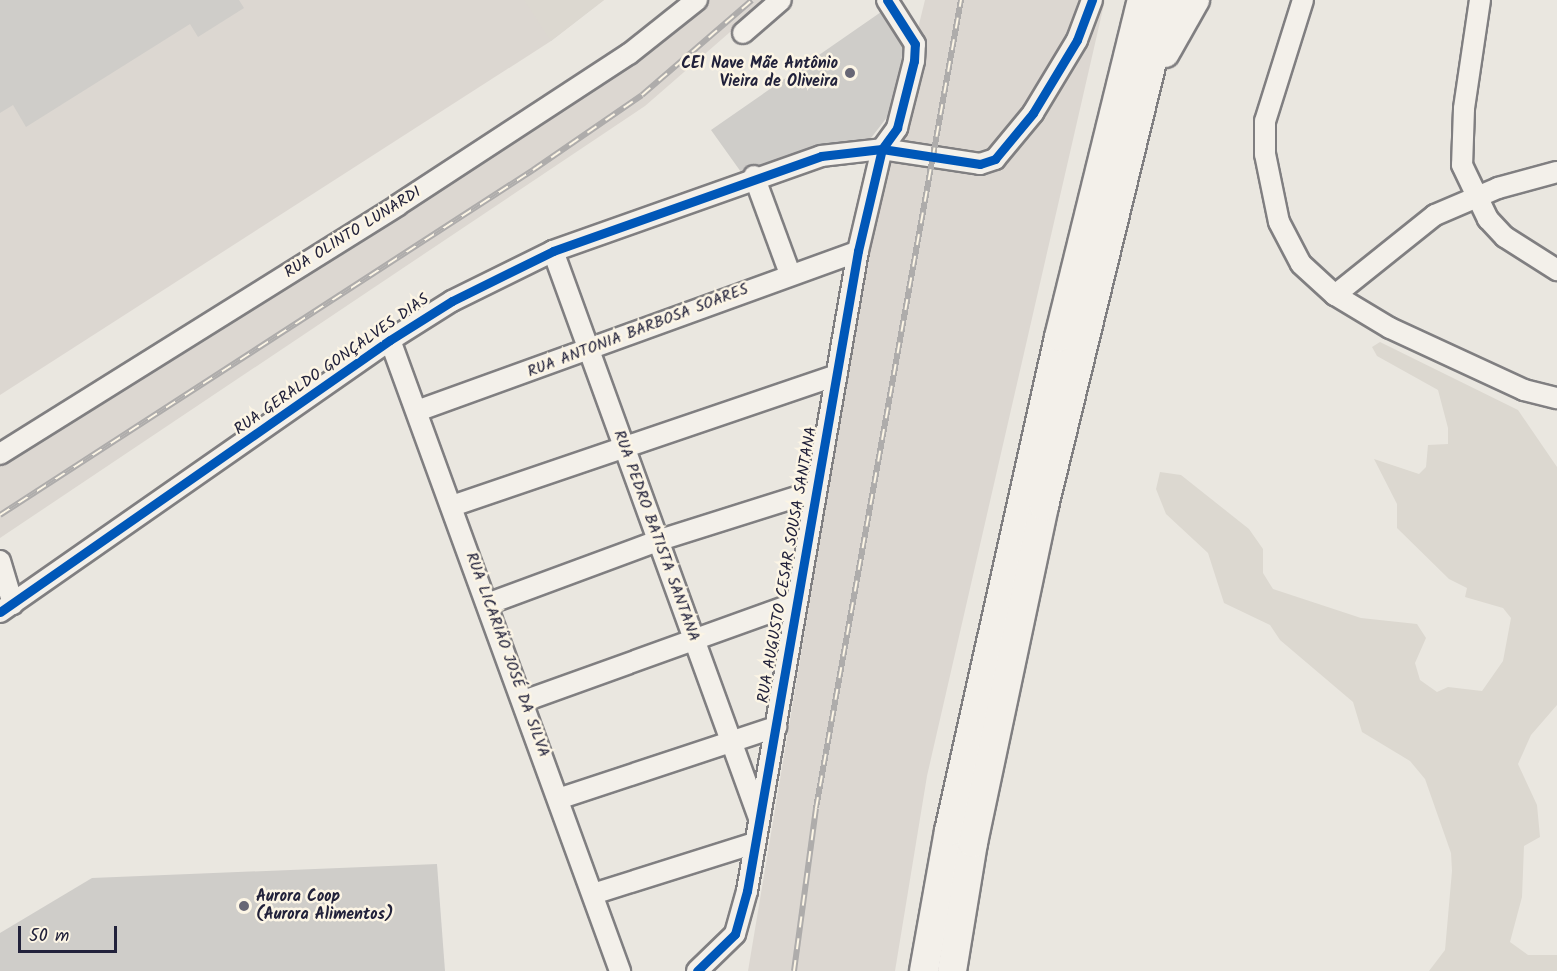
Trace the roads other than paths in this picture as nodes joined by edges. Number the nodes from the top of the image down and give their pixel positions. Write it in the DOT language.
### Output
graph roads {
  1 [pos="697,0"];
  2 [pos="781,0"];
  3 [pos="887,0"];
  4 [pos="1092,0"];
  5 [pos="1142,0"];
  6 [pos="1167,0"];
  7 [pos="1196,0"];
  8 [pos="1303,0"];
  9 [pos="1480,0"];
  10 [pos="744,33"];
  11 [pos="1140,103"];
  12 [pos="882,149"];
  13 [pos="1557,172"];
  14 [pos="754,176"];
  15 [pos="1476,198"];
  16 [pos="858,251"];
  17 [pos="553,252"];
  18 [pos="1557,270"];
  19 [pos="790,274"];
  20 [pos="1335,295"];
  21 [pos="390,340"];
  22 [pos="588,352"];
  23 [pos="836,375"];
  24 [pos="1557,398"];
  25 [pos="417,411"];
  26 [pos="625,446"];
  27 [pos="0,454"];
  28 [pos="815,491"];
  29 [pos="452,506"];
  30 [pos="660,540"];
  31 [pos="0,561"];
  32 [pos="5,585"];
  33 [pos="40,585"];
  34 [pos="490,603"];
  35 [pos="794,604"];
  36 [pos="7,608"];
  37 [pos="694,640"];
  38 [pos="524,701"];
  39 [pos="776,727"];
  40 [pos="729,739"];
  41 [pos="558,799"];
  42 [pos="759,820"];
  43 [pos="754,843"];
  44 [pos="593,894"];
  45 [pos="620,971"];
  46 [pos="697,971"];
  47 [pos="924,971"];
  48 [pos="952,971"];
  1 -- 27 [label="street, RUA OLINTO LUNARDI"];
  2 -- 10 [label="street"];
  3 -- 12 [label="street, RUA AUGUSTO CESAR SOUSA SANTANA"];
  4 -- 12 [label="street, RUA GERALDO GONÇALVES DIAS"];
  5 -- 47 [label="highway"];
  6 -- 11 [label="highway"];
  7 -- 11 [label="highway"];
  8 -- 20 [label="street"];
  9 -- 15 [label="street"];
  11 -- 48 [label="highway"];
  12 -- 14 [label="street, RUA GERALDO GONÇALVES DIAS"];
  12 -- 16 [label="street, RUA AUGUSTO CESAR SOUSA SANTANA"];
  13 -- 15 [label="street"];
  14 -- 17 [label="street, RUA GERALDO GONÇALVES DIAS"];
  14 -- 19 [label="street"];
  15 -- 18 [label="street"];
  15 -- 20 [label="street"];
  16 -- 19 [label="street, RUA ANTONIA BARBOSA SOARES"];
  16 -- 23 [label="street, RUA AUGUSTO CESAR SOUSA SANTANA"];
  17 -- 21 [label="street, RUA GERALDO GONÇALVES DIAS"];
  17 -- 22 [label="street, RUA PEDRO BATISTA SANTANA"];
  19 -- 22 [label="street, RUA ANTONIA BARBOSA SOARES"];
  20 -- 24 [label="street"];
  21 -- 25 [label="street, RUA LICARIÃO JOSÉ DA SILVA"];
  21 -- 33 [label="street, RUA GERALDO GONÇALVES DIAS"];
  22 -- 25 [label="street, RUA ANTONIA BARBOSA SOARES"];
  22 -- 26 [label="street, RUA PEDRO BATISTA SANTANA"];
  23 -- 26 [label="street"];
  23 -- 28 [label="street, RUA AUGUSTO CESAR SOUSA SANTANA"];
  25 -- 29 [label="street, RUA LICARIÃO JOSÉ DA SILVA"];
  26 -- 29 [label="street"];
  26 -- 30 [label="street, RUA PEDRO BATISTA SANTANA"];
  28 -- 30 [label="street"];
  28 -- 35 [label="street, RUA AUGUSTO CESAR SOUSA SANTANA"];
  29 -- 34 [label="street, RUA LICARIÃO JOSÉ DA SILVA"];
  30 -- 34 [label="street"];
  30 -- 37 [label="street, RUA PEDRO BATISTA SANTANA"];
  31 -- 32 [label="street"];
  32 -- 33 [label="street"];
  32 -- 36 [label="street"];
  33 -- 36 [label="street, RUA GERALDO GONÇALVES DIAS"];
  34 -- 38 [label="street, RUA LICARIÃO JOSÉ DA SILVA"];
  35 -- 37 [label="street"];
  35 -- 39 [label="street, RUA AUGUSTO CESAR SOUSA SANTANA"];
  37 -- 38 [label="street"];
  37 -- 40 [label="street, RUA PEDRO BATISTA SANTANA"];
  38 -- 41 [label="street, RUA LICARIÃO JOSÉ DA SILVA"];
  39 -- 40 [label="street"];
  39 -- 42 [label="street, RUA AUGUSTO CESAR SOUSA SANTANA"];
  40 -- 41 [label="street"];
  40 -- 42 [label="street, RUA PEDRO BATISTA SANTANA"];
  41 -- 44 [label="street, RUA LICARIÃO JOSÉ DA SILVA"];
  42 -- 43 [label="street, RUA AUGUSTO CESAR SOUSA SANTANA"];
  43 -- 44 [label="street"];
  43 -- 46 [label="street, RUA AUGUSTO CESAR SOUSA SANTANA"];
  44 -- 45 [label="street, RUA LICARIÃO JOSÉ DA SILVA"];
}
